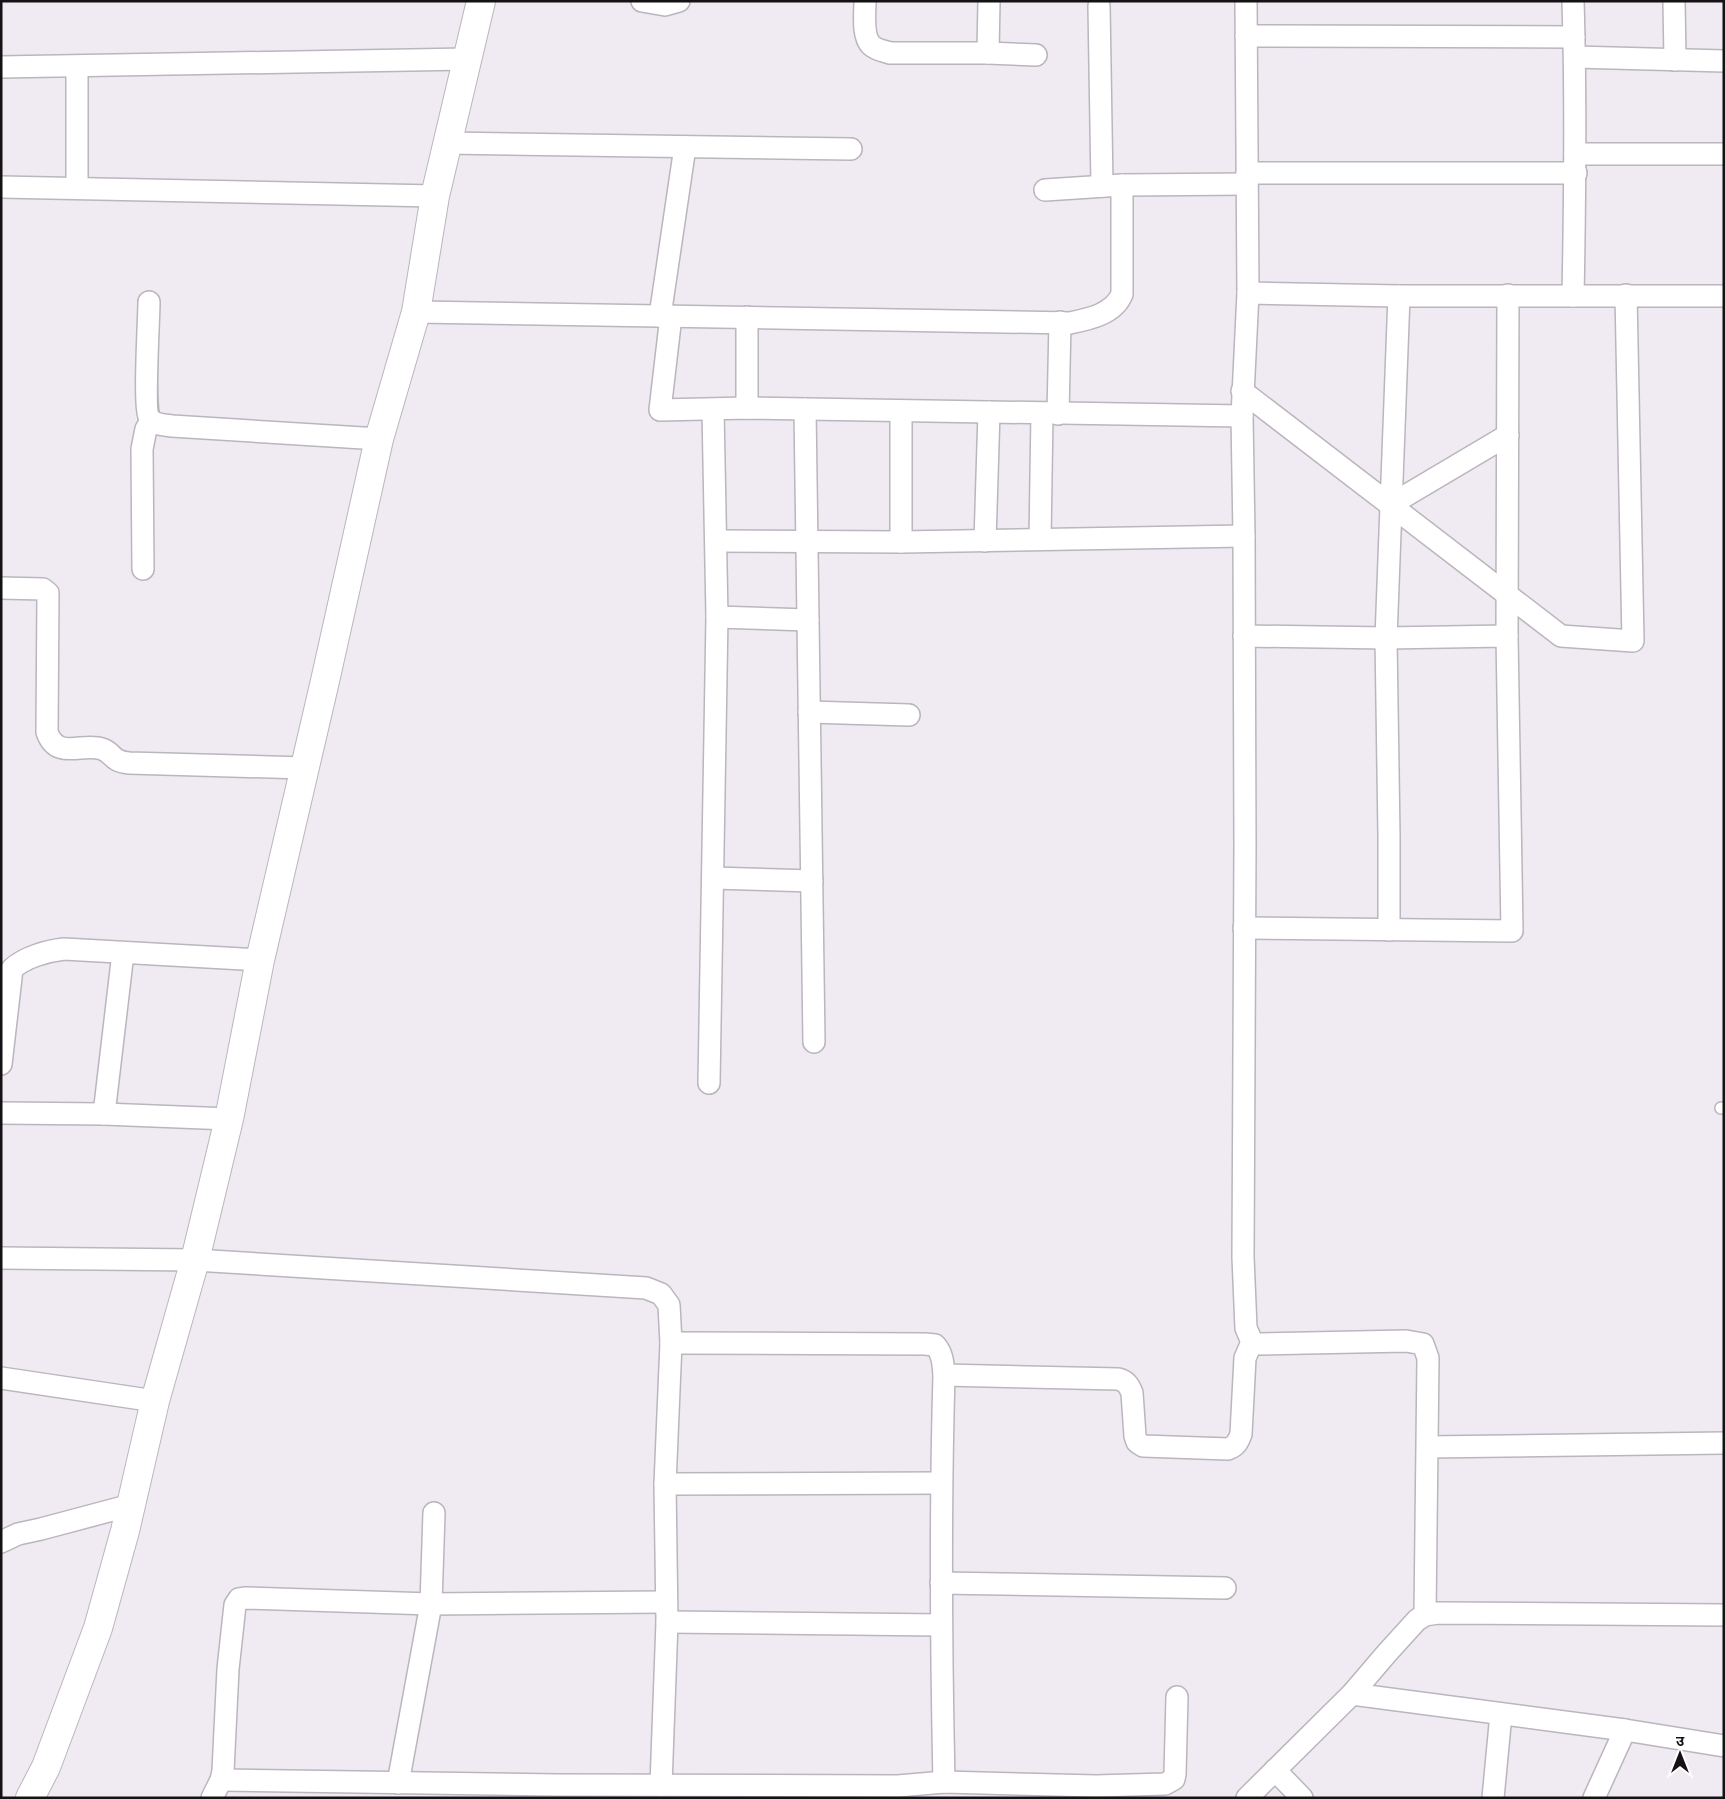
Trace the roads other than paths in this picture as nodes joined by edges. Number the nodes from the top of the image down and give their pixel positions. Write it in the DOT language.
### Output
graph roads {
  1 [pos="481,1"];
  2 [pos="642,1"];
  3 [pos="678,1"];
  4 [pos="865,1"];
  5 [pos="989,1"];
  6 [pos="1246,1"];
  7 [pos="1573,1"];
  8 [pos="1674,1"];
  9 [pos="1099,6"];
  10 [pos="1246,36"];
  11 [pos="1575,47"];
  12 [pos="988,53"];
  13 [pos="1036,55"];
  14 [pos="467,60"];
  15 [pos="1675,60"];
  16 [pos="1724,62"];
  17 [pos="1,67"];
  18 [pos="77,67"];
  19 [pos="448,143"];
  20 [pos="685,148"];
  21 [pos="851,149"];
  22 [pos="1724,154"];
  23 [pos="1575,163"];
  24 [pos="1247,179"];
  25 [pos="1112,185"];
  26 [pos="1,187"];
  27 [pos="77,188"];
  28 [pos="1045,190"];
  29 [pos="436,196"];
  30 [pos="1248,293"];
  31 [pos="1508,295"];
  32 [pos="1626,295"];
  33 [pos="1399,296"];
  34 [pos="1573,296"];
  35 [pos="1724,296"];
  36 [pos="149,302"];
  37 [pos="416,312"];
  38 [pos="666,316"];
  39 [pos="747,318"];
  40 [pos="1060,322"];
  41 [pos="1242,391"];
  42 [pos="747,408"];
  43 [pos="805,409"];
  44 [pos="713,410"];
  45 [pos="900,411"];
  46 [pos="989,412"];
  47 [pos="1050,414"];
  48 [pos="1242,416"];
  49 [pos="151,421"];
  50 [pos="1508,435"];
  51 [pos="379,438"];
  52 [pos="1390,505"];
  53 [pos="1244,536"];
  54 [pos="1040,539"];
  55 [pos="985,540"];
  56 [pos="716,542"];
  57 [pos="807,542"];
  58 [pos="901,542"];
  59 [pos="143,569"];
  60 [pos="1,588"];
  61 [pos="1508,596"];
  62 [pos="717,617"];
  63 [pos="808,620"];
  64 [pos="1244,636"];
  65 [pos="1507,636"];
  66 [pos="1386,638"];
  67 [pos="810,712"];
  68 [pos="909,715"];
  69 [pos="304,768"];
  70 [pos="713,878"];
  71 [pos="812,881"];
  72 [pos="1244,928"];
  73 [pos="1389,930"];
  74 [pos="123,953"];
  75 [pos="260,960"];
  76 [pos="814,1042"];
  77 [pos="1,1064"];
  78 [pos="709,1083"];
  79 [pos="1,1113"];
  80 [pos="104,1114"];
  81 [pos="229,1119"];
  82 [pos="1,1258"];
  83 [pos="196,1260"];
  84 [pos="1252,1342"];
  85 [pos="671,1343"];
  86 [pos="944,1375"];
  87 [pos="1,1378"];
  88 [pos="155,1401"];
  89 [pos="1724,1443"];
  90 [pos="1428,1447"];
  91 [pos="941,1483"];
  92 [pos="665,1484"];
  93 [pos="131,1505"];
  94 [pos="434,1514"];
  95 [pos="1,1542"];
  96 [pos="941,1583"];
  97 [pos="1225,1588"];
  98 [pos="431,1604"];
  99 [pos="666,1612"];
  100 [pos="1724,1615"];
  101 [pos="1425,1616"];
  102 [pos="941,1625"];
  103 [pos="1352,1694"];
  104 [pos="1177,1697"];
  105 [pos="1501,1714"];
  106 [pos="1625,1730"];
  107 [pos="1724,1746"];
  108 [pos="1275,1770"];
  109 [pos="944,1782"];
  110 [pos="398,1783"];
  111 [pos="216,1789"];
  112 [pos="270,1789"];
  113 [pos="674,1789"];
  114 [pos="368,1790"];
  115 [pos="558,1791"];
  116 [pos="1095,1792"];
  117 [pos="30,1798"];
  118 [pos="1247,1798"];
  119 [pos="1302,1798"];
  120 [pos="1493,1798"];
  121 [pos="1594,1798"];
  1 -- 14 [label="street"];
  2 -- 3 [label="street"];
  4 -- 12 [label="street"];
  5 -- 12 [label="street"];
  6 -- 10 [label="street"];
  7 -- 11 [label="street"];
  8 -- 15 [label="street"];
  9 -- 25 [label="street"];
  10 -- 11 [label="street"];
  10 -- 24 [label="street"];
  11 -- 15 [label="street"];
  11 -- 23 [label="street"];
  12 -- 13 [label="street"];
  14 -- 18 [label="street"];
  14 -- 19 [label="street"];
  15 -- 16 [label="street"];
  17 -- 18 [label="street"];
  18 -- 27 [label="street"];
  19 -- 20 [label="street"];
  19 -- 29 [label="street"];
  20 -- 21 [label="street"];
  20 -- 38 [label="street"];
  22 -- 23 [label="street"];
  23 -- 24 [label="street"];
  23 -- 34 [label="street"];
  24 -- 25 [label="street"];
  24 -- 30 [label="street"];
  25 -- 28 [label="street"];
  25 -- 40 [label="street"];
  26 -- 27 [label="street"];
  27 -- 29 [label="street"];
  29 -- 37 [label="street"];
  30 -- 33 [label="street"];
  30 -- 41 [label="street"];
  31 -- 33 [label="street"];
  31 -- 34 [label="street"];
  31 -- 50 [label="street"];
  32 -- 34 [label="street"];
  32 -- 35 [label="street"];
  32 -- 61 [label="street"];
  33 -- 52 [label="street"];
  36 -- 49 [label="street"];
  37 -- 38 [label="street"];
  37 -- 51 [label="street"];
  38 -- 39 [label="street"];
  38 -- 44 [label="street"];
  39 -- 40 [label="street"];
  39 -- 42 [label="street"];
  40 -- 47 [label="street"];
  41 -- 48 [label="street"];
  41 -- 52 [label="street"];
  42 -- 43 [label="street"];
  42 -- 44 [label="street"];
  43 -- 45 [label="street"];
  43 -- 57 [label="street"];
  44 -- 56 [label="street"];
  45 -- 46 [label="street"];
  45 -- 58 [label="street"];
  46 -- 47 [label="street"];
  46 -- 55 [label="street"];
  47 -- 48 [label="street"];
  47 -- 54 [label="street"];
  48 -- 53 [label="street"];
  49 -- 51 [label="street"];
  49 -- 59 [label="street"];
  50 -- 52 [label="street"];
  50 -- 61 [label="street"];
  51 -- 69 [label="street"];
  52 -- 61 [label="street"];
  52 -- 66 [label="street"];
  53 -- 54 [label="street"];
  53 -- 64 [label="street"];
  54 -- 55 [label="street"];
  55 -- 58 [label="street"];
  56 -- 57 [label="street"];
  56 -- 62 [label="street"];
  57 -- 58 [label="street"];
  57 -- 63 [label="street"];
  60 -- 69 [label="street"];
  61 -- 65 [label="street"];
  62 -- 63 [label="street"];
  62 -- 70 [label="street"];
  63 -- 67 [label="street"];
  64 -- 66 [label="street"];
  64 -- 72 [label="street"];
  65 -- 66 [label="street"];
  65 -- 73 [label="street"];
  66 -- 73 [label="street"];
  67 -- 68 [label="street"];
  67 -- 71 [label="street"];
  69 -- 75 [label="street"];
  70 -- 71 [label="street"];
  70 -- 78 [label="street"];
  71 -- 76 [label="street"];
  72 -- 73 [label="street"];
  72 -- 84 [label="street"];
  74 -- 75 [label="street"];
  74 -- 77 [label="street"];
  74 -- 80 [label="street"];
  75 -- 81 [label="street"];
  79 -- 80 [label="street"];
  80 -- 81 [label="street"];
  81 -- 83 [label="street"];
  82 -- 83 [label="street"];
  83 -- 85 [label="street"];
  83 -- 88 [label="street"];
  84 -- 86 [label="street"];
  84 -- 90 [label="street"];
  85 -- 86 [label="street"];
  85 -- 92 [label="street"];
  86 -- 91 [label="street"];
  87 -- 88 [label="street"];
  88 -- 93 [label="street"];
  89 -- 90 [label="street"];
  90 -- 101 [label="street"];
  91 -- 92 [label="street"];
  91 -- 96 [label="street"];
  92 -- 99 [label="street"];
  93 -- 95 [label="street"];
  93 -- 117 [label="street"];
  94 -- 98 [label="street"];
  96 -- 97 [label="street"];
  96 -- 102 [label="street"];
  98 -- 99 [label="street"];
  98 -- 110 [label="street"];
  98 -- 111 [label="street"];
  99 -- 102 [label="street"];
  99 -- 113 [label="street"];
  100 -- 101 [label="street"];
  101 -- 103 [label="street"];
  102 -- 109 [label="street"];
  103 -- 105 [label="street"];
  103 -- 108 [label="street"];
  104 -- 116 [label="street"];
  105 -- 106 [label="street"];
  105 -- 120 [label="street"];
  106 -- 107 [label="street"];
  106 -- 121 [label="street"];
  108 -- 118 [label="street"];
  108 -- 119 [label="street"];
  109 -- 113 [label="street"];
  109 -- 116 [label="street"];
  110 -- 114 [label="street"];
  110 -- 115 [label="street"];
  111 -- 112 [label="street"];
  112 -- 114 [label="street"];
  113 -- 115 [label="street"];
}
